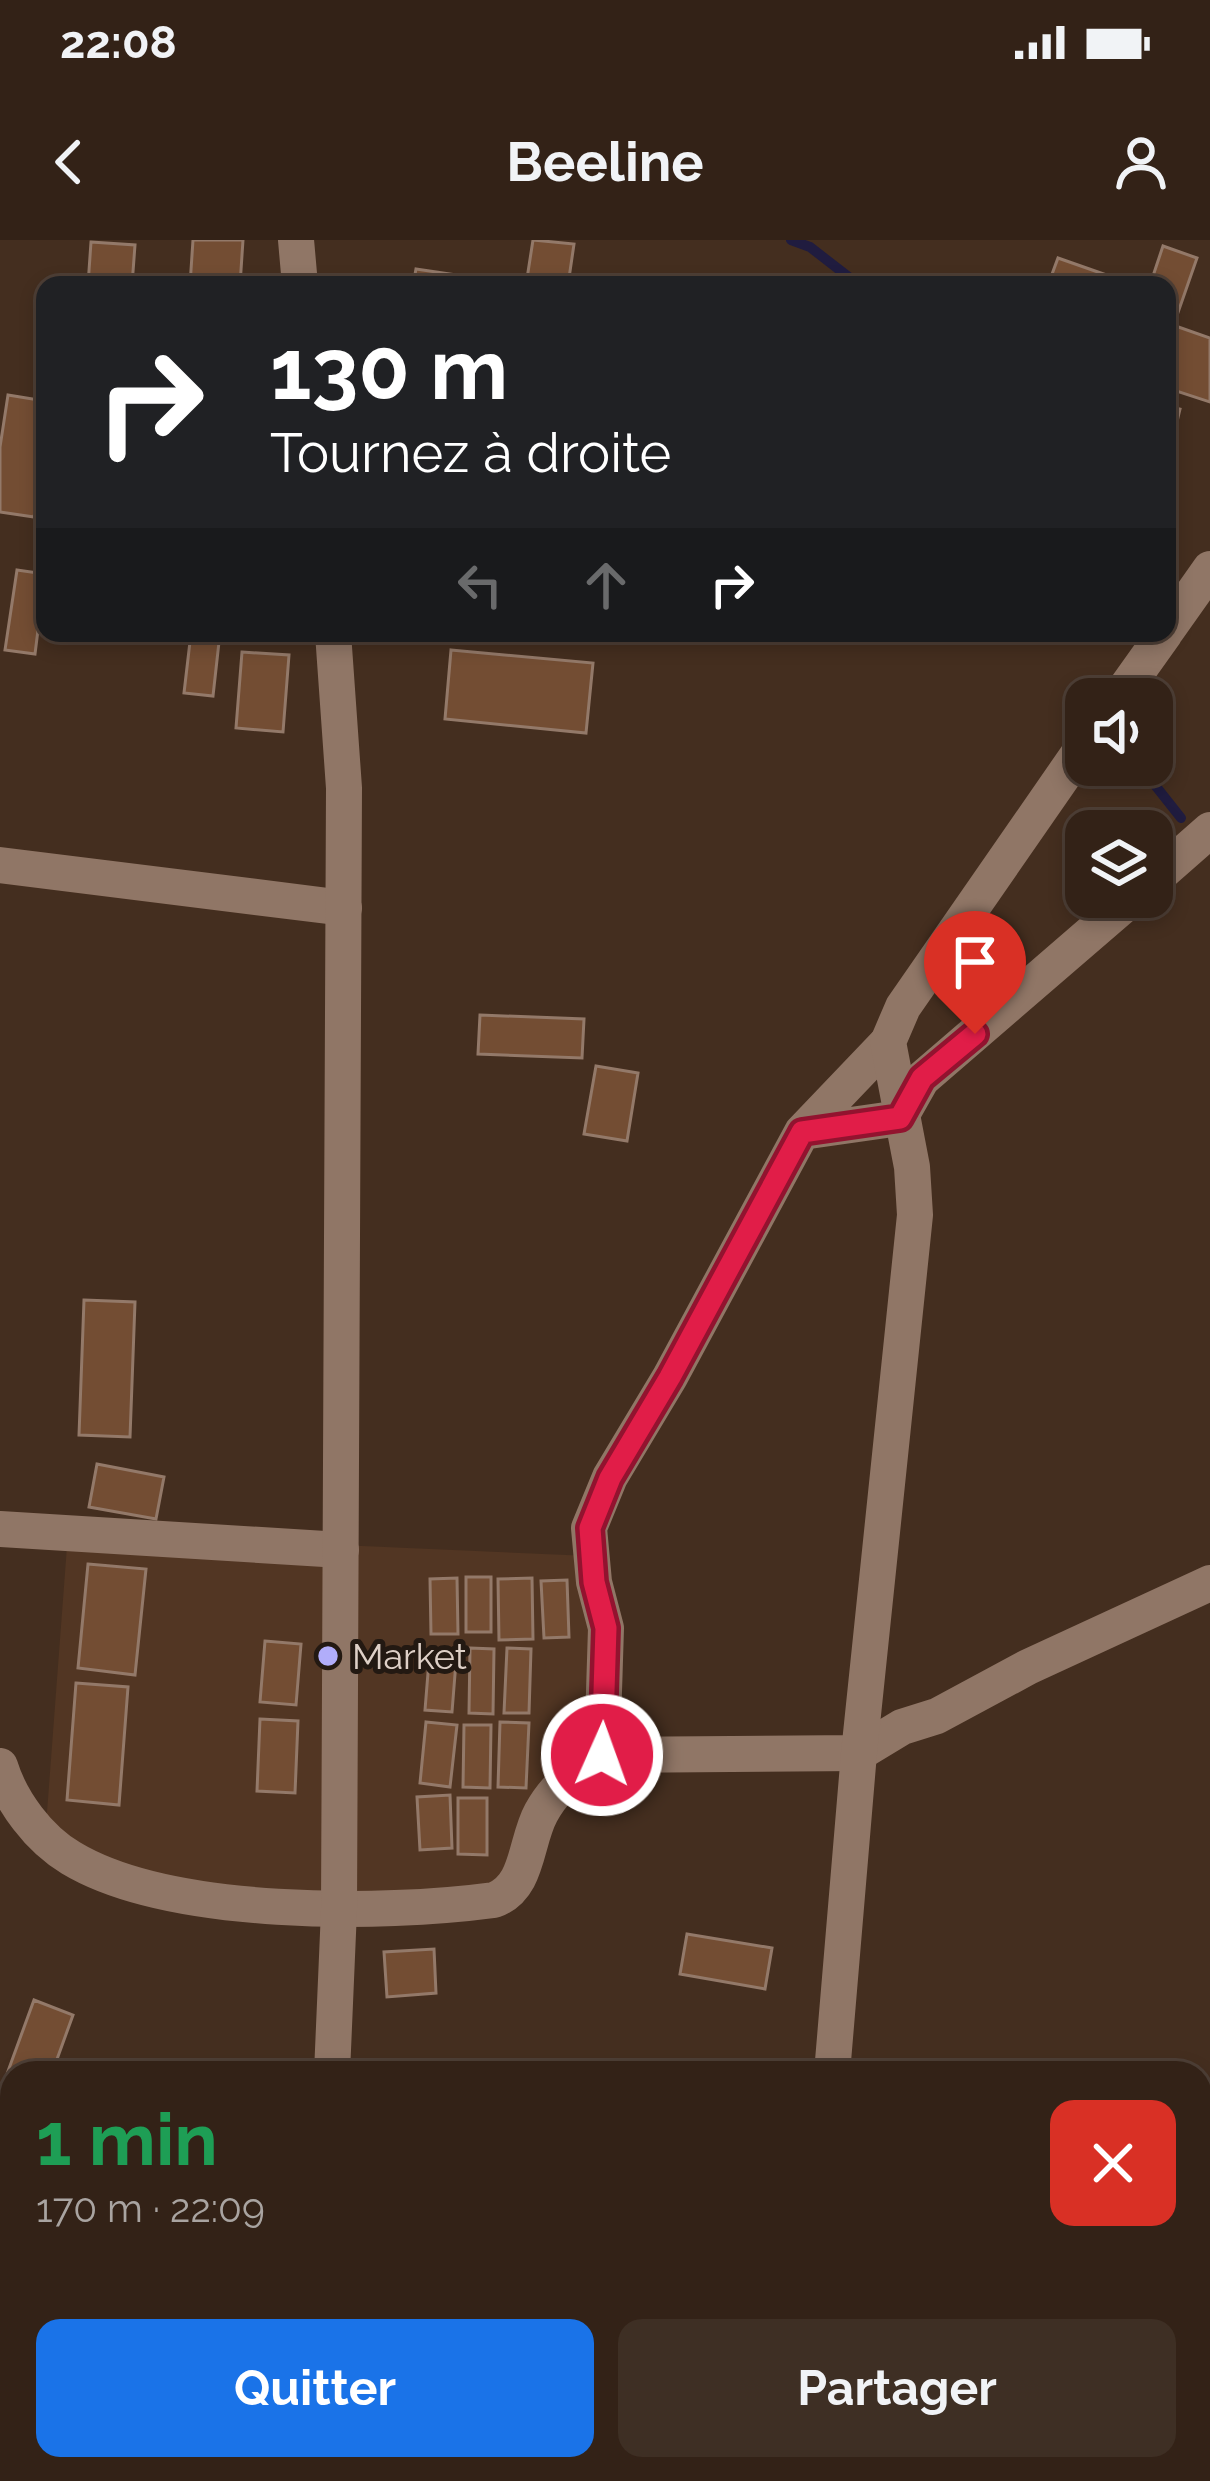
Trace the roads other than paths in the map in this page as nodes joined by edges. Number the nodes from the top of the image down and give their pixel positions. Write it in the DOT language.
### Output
graph roads {
  1 [pos="296,240"];
  2 [pos="299,276"];
  3 [pos="1210,569"];
  4 [pos="1176,618"];
  5 [pos="334,642"];
  6 [pos="1159,642"];
  7 [pos="1133,678"];
  8 [pos="1065,773"];
  9 [pos="1210,830"];
  10 [pos="1173,862"];
  11 [pos="0,865"];
  12 [pos="344,908"];
  13 [pos="1109,918"];
  14 [pos="888,1042"];
  15 [pos="900,1118"];
  16 [pos="802,1132"];
  17 [pos="0,1529"];
  18 [pos="340,1550"];
  19 [pos="1210,1583"];
  20 [pos="859,1753"];
  21 [pos="602,1755"];
  22 [pos="0,1766"];
  23 [pos="339,1910"];
  24 [pos="333,2061"];
  25 [pos="833,2061"];
  1 -- 2 [label="street"];
  3 -- 4 [label="street"];
  5 -- 12 [label="street"];
  6 -- 7 [label="street"];
  8 -- 14 [label="street"];
  9 -- 10 [label="street"];
  11 -- 12 [label="street"];
  12 -- 18 [label="street"];
  13 -- 15 [label="street"];
  14 -- 15 [label="street"];
  14 -- 16 [label="street"];
  15 -- 16 [label="street"];
  15 -- 20 [label="street"];
  16 -- 21 [label="street"];
  17 -- 18 [label="street"];
  18 -- 23 [label="street"];
  19 -- 20 [label="street"];
  20 -- 21 [label="street"];
  20 -- 25 [label="street"];
  21 -- 23 [label="street"];
  22 -- 23 [label="street"];
  23 -- 24 [label="street"];
}
